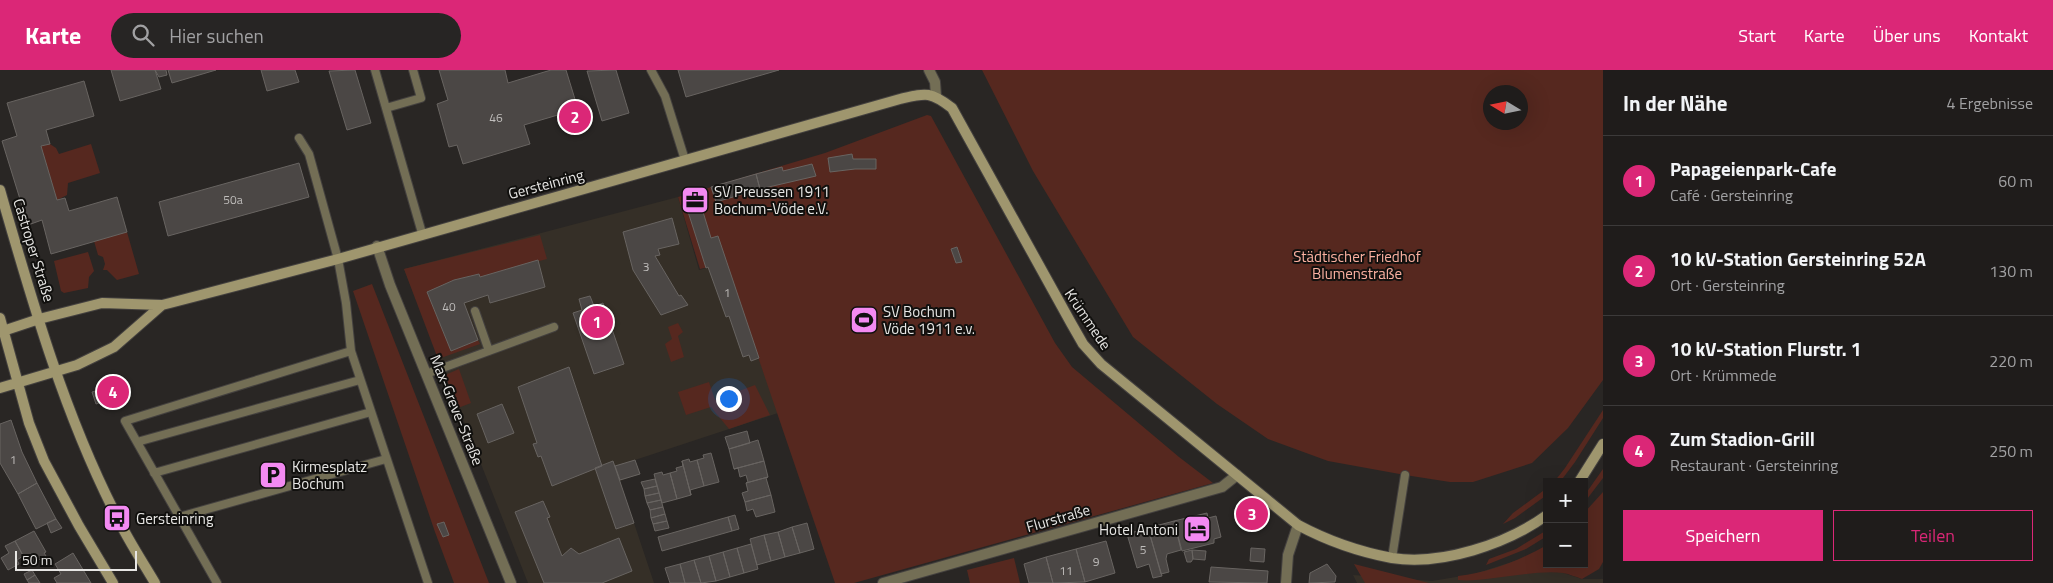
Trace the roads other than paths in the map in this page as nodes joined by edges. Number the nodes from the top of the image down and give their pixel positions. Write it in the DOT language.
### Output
graph roads {
  1 [pos="375,70"];
  2 [pos="413,70"];
  3 [pos="651,70"];
  4 [pos="929,70"];
  5 [pos="936,96"];
  6 [pos="386,108"];
  7 [pos="299,138"];
  8 [pos="685,160"];
  9 [pos="0,190"];
  10 [pos="422,233"];
  11 [pos="377,246"];
  12 [pos="338,258"];
  13 [pos="162,304"];
  14 [pos="475,311"];
  15 [pos="0,318"];
  16 [pos="39,319"];
  17 [pos="554,327"];
  18 [pos="2,332"];
  19 [pos="350,351"];
  20 [pos="489,351"];
  21 [pos="56,370"];
  22 [pos="426,374"];
  23 [pos="360,380"];
  24 [pos="19,382"];
  25 [pos="0,388"];
  26 [pos="371,412"];
  27 [pos="137,442"];
  28 [pos="1603,444"];
  29 [pos="386,459"];
  30 [pos="154,473"];
  31 [pos="1237,475"];
  32 [pos="1405,475"];
  33 [pos="1581,478"];
  34 [pos="179,517"];
  35 [pos="1543,518"];
  36 [pos="1298,525"];
  37 [pos="1392,558"];
  38 [pos="113,583"];
  39 [pos="155,583"];
  40 [pos="217,583"];
  41 [pos="428,583"];
  42 [pos="511,583"];
  43 [pos="883,583"];
  44 [pos="1286,583"];
  1 -- 6 [label="lane"];
  2 -- 6 [label="lane"];
  3 -- 8 [label="lane"];
  4 -- 5 [label="street"];
  5 -- 8 [label="street, Gersteinring"];
  5 -- 31 [label="street, Krümmede"];
  6 -- 10 [label="lane"];
  7 -- 12 [label="lane"];
  8 -- 10 [label="street, Gersteinring"];
  9 -- 16 [label="street, Castroper Straße"];
  10 -- 11 [label="street, Gersteinring"];
  11 -- 12 [label="street, Gersteinring"];
  11 -- 22 [label="street, Max-Greve-Straße"];
  12 -- 13 [label="street, Gersteinring"];
  12 -- 19 [label="lane"];
  13 -- 16 [label="street, Gersteinring"];
  13 -- 21 [label="street, Gersteinring"];
  14 -- 20 [label="lane"];
  15 -- 18 [label="street"];
  16 -- 18 [label="street, Castroper Straße"];
  16 -- 21 [label="street, Castroper Straße"];
  17 -- 20 [label="lane"];
  18 -- 24 [label="street"];
  19 -- 23 [label="lane"];
  19 -- 27 [label="lane"];
  20 -- 22 [label="lane"];
  21 -- 24 [label="street"];
  21 -- 39 [label="street, Castroper Straße"];
  22 -- 42 [label="street, Max-Greve-Straße"];
  23 -- 26 [label="lane"];
  23 -- 27 [label="lane"];
  24 -- 25 [label="street"];
  24 -- 38 [label="street"];
  26 -- 29 [label="lane"];
  26 -- 30 [label="lane"];
  27 -- 30 [label="lane"];
  28 -- 33 [label="street"];
  29 -- 34 [label="lane"];
  29 -- 41 [label="lane"];
  30 -- 34 [label="lane"];
  31 -- 36 [label="street, Krümmede"];
  31 -- 43 [label="street, Flurstraße"];
  32 -- 37 [label="lane"];
  34 -- 40 [label="lane"];
  35 -- 37 [label="street, Krümmede"];
  36 -- 37 [label="street, Krümmede"];
  36 -- 44 [label="street"];
}
